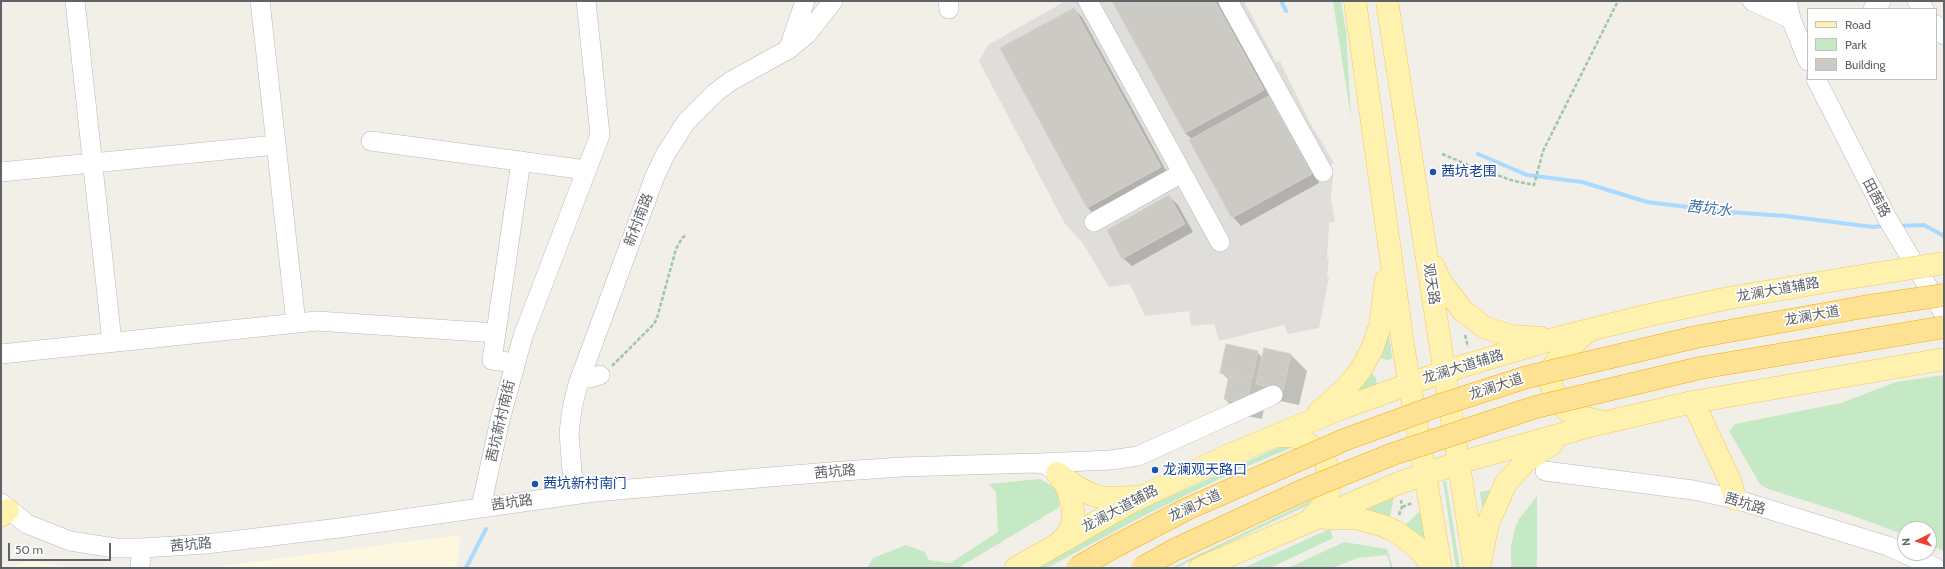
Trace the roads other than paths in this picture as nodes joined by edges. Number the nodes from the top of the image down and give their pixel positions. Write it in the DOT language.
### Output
graph roads {
  1 [pos="75,1"];
  2 [pos="260,1"];
  3 [pos="586,1"];
  4 [pos="805,1"];
  5 [pos="833,1"];
  6 [pos="1088,1"];
  7 [pos="1228,1"];
  8 [pos="1355,1"];
  9 [pos="1386,1"];
  10 [pos="1752,1"];
  11 [pos="1789,10"];
  12 [pos="1937,26"];
  13 [pos="1944,35"];
  14 [pos="789,49"];
  15 [pos="1807,58"];
  16 [pos="1817,80"];
  17 [pos="371,142"];
  18 [pos="276,145"];
  19 [pos="521,161"];
  20 [pos="92,163"];
  21 [pos="586,170"];
  22 [pos="1,172"];
  23 [pos="1323,172"];
  24 [pos="1182,173"];
  25 [pos="1094,222"];
  26 [pos="1388,235"];
  27 [pos="1424,239"];
  28 [pos="1220,242"];
  29 [pos="1944,263"];
  30 [pos="1944,295"];
  31 [pos="1944,314"];
  32 [pos="296,322"];
  33 [pos="1944,327"];
  34 [pos="1589,331"];
  35 [pos="496,333"];
  36 [pos="1564,337"];
  37 [pos="112,342"];
  38 [pos="1,354"];
  39 [pos="1944,358"];
  40 [pos="515,363"];
  41 [pos="1443,372"];
  42 [pos="600,375"];
  43 [pos="581,377"];
  44 [pos="1409,384"];
  45 [pos="1273,395"];
  46 [pos="1693,402"];
  47 [pos="1600,424"];
  48 [pos="1300,425"];
  49 [pos="1272,437"];
  50 [pos="1035,463"];
  51 [pos="1458,463"];
  52 [pos="1545,471"];
  53 [pos="1057,473"];
  54 [pos="1425,473"];
  55 [pos="1150,493"];
  56 [pos="574,495"];
  57 [pos="1735,499"];
  58 [pos="481,507"];
  59 [pos="3,511"];
  60 [pos="1311,520"];
  61 [pos="1062,540"];
  62 [pos="1016,568"];
  63 [pos="1077,568"];
  64 [pos="1142,568"];
  65 [pos="1202,568"];
  66 [pos="1434,568"];
  67 [pos="1441,568"];
  68 [pos="1475,568"];
  69 [pos="1479,568"];
  70 [pos="1936,568"];
  1 -- 20 [label="street"];
  2 -- 18 [label="street"];
  3 -- 21 [label="street, 茜坑新村南街"];
  4 -- 14 [label="street"];
  5 -- 14 [label="street, 新村南路"];
  6 -- 24 [label="street"];
  7 -- 23 [label="street"];
  8 -- 26 [label="main road"];
  9 -- 27 [label="main road, 观天路"];
  10 -- 11 [label="street"];
  11 -- 15 [label="street"];
  12 -- 13 [label="street"];
  14 -- 43 [label="street, 新村南路"];
  16 -- 31 [label="street, 田茜路"];
  17 -- 19 [label="street"];
  18 -- 20 [label="street"];
  18 -- 32 [label="street"];
  19 -- 21 [label="street"];
  19 -- 35 [label="street"];
  20 -- 22 [label="street"];
  20 -- 37 [label="street"];
  21 -- 40 [label="street, 茜坑新村南街"];
  24 -- 25 [label="street"];
  24 -- 28 [label="street"];
  26 -- 44 [label="main road"];
  26 -- 48 [label="main road"];
  27 -- 36 [label="main road"];
  27 -- 41 [label="main road, 观天路"];
  29 -- 34 [label="main road, 龙澜大道辅路, bridge"];
  30 -- 63 [label="highway, 龙澜大道, bridge"];
  32 -- 35 [label="street"];
  32 -- 37 [label="street"];
  33 -- 64 [label="highway, bridge"];
  34 -- 36 [label="main road, 龙澜大道辅路"];
  34 -- 47 [label="main road"];
  35 -- 40 [label="street"];
  36 -- 41 [label="main road, 龙澜大道辅路"];
  37 -- 38 [label="street"];
  39 -- 46 [label="main road"];
  40 -- 58 [label="street, 茜坑新村南街"];
  41 -- 44 [label="main road, 龙澜大道辅路"];
  41 -- 51 [label="main road, 观天路"];
  42 -- 43 [label="street"];
  43 -- 56 [label="street, 新村南路"];
  44 -- 48 [label="main road, 龙澜大道辅路"];
  44 -- 54 [label="main road"];
  45 -- 50 [label="street"];
  46 -- 47 [label="main road"];
  46 -- 57 [label="main road"];
  47 -- 51 [label="main road"];
  47 -- 69 [label="main road"];
  48 -- 49 [label="main road, 龙澜大道辅路"];
  49 -- 55 [label="main road, 龙澜大道辅路"];
  49 -- 60 [label="main road"];
  50 -- 53 [label="street, 茜坑路"];
  50 -- 56 [label="street, 茜坑路"];
  51 -- 54 [label="main road"];
  51 -- 68 [label="main road, 观天路"];
  52 -- 57 [label="street, 茜坑路"];
  53 -- 55 [label="main road"];
  53 -- 61 [label="main road"];
  54 -- 60 [label="main road"];
  54 -- 67 [label="main road"];
  55 -- 61 [label="main road, 龙澜大道辅路"];
  56 -- 58 [label="street, 茜坑路"];
  57 -- 70 [label="street, 茜坑路"];
  58 -- 59 [label="street, 茜坑路"];
  60 -- 65 [label="main road"];
  60 -- 66 [label="main road"];
  61 -- 62 [label="main road, 龙澜大道辅路"];
}
